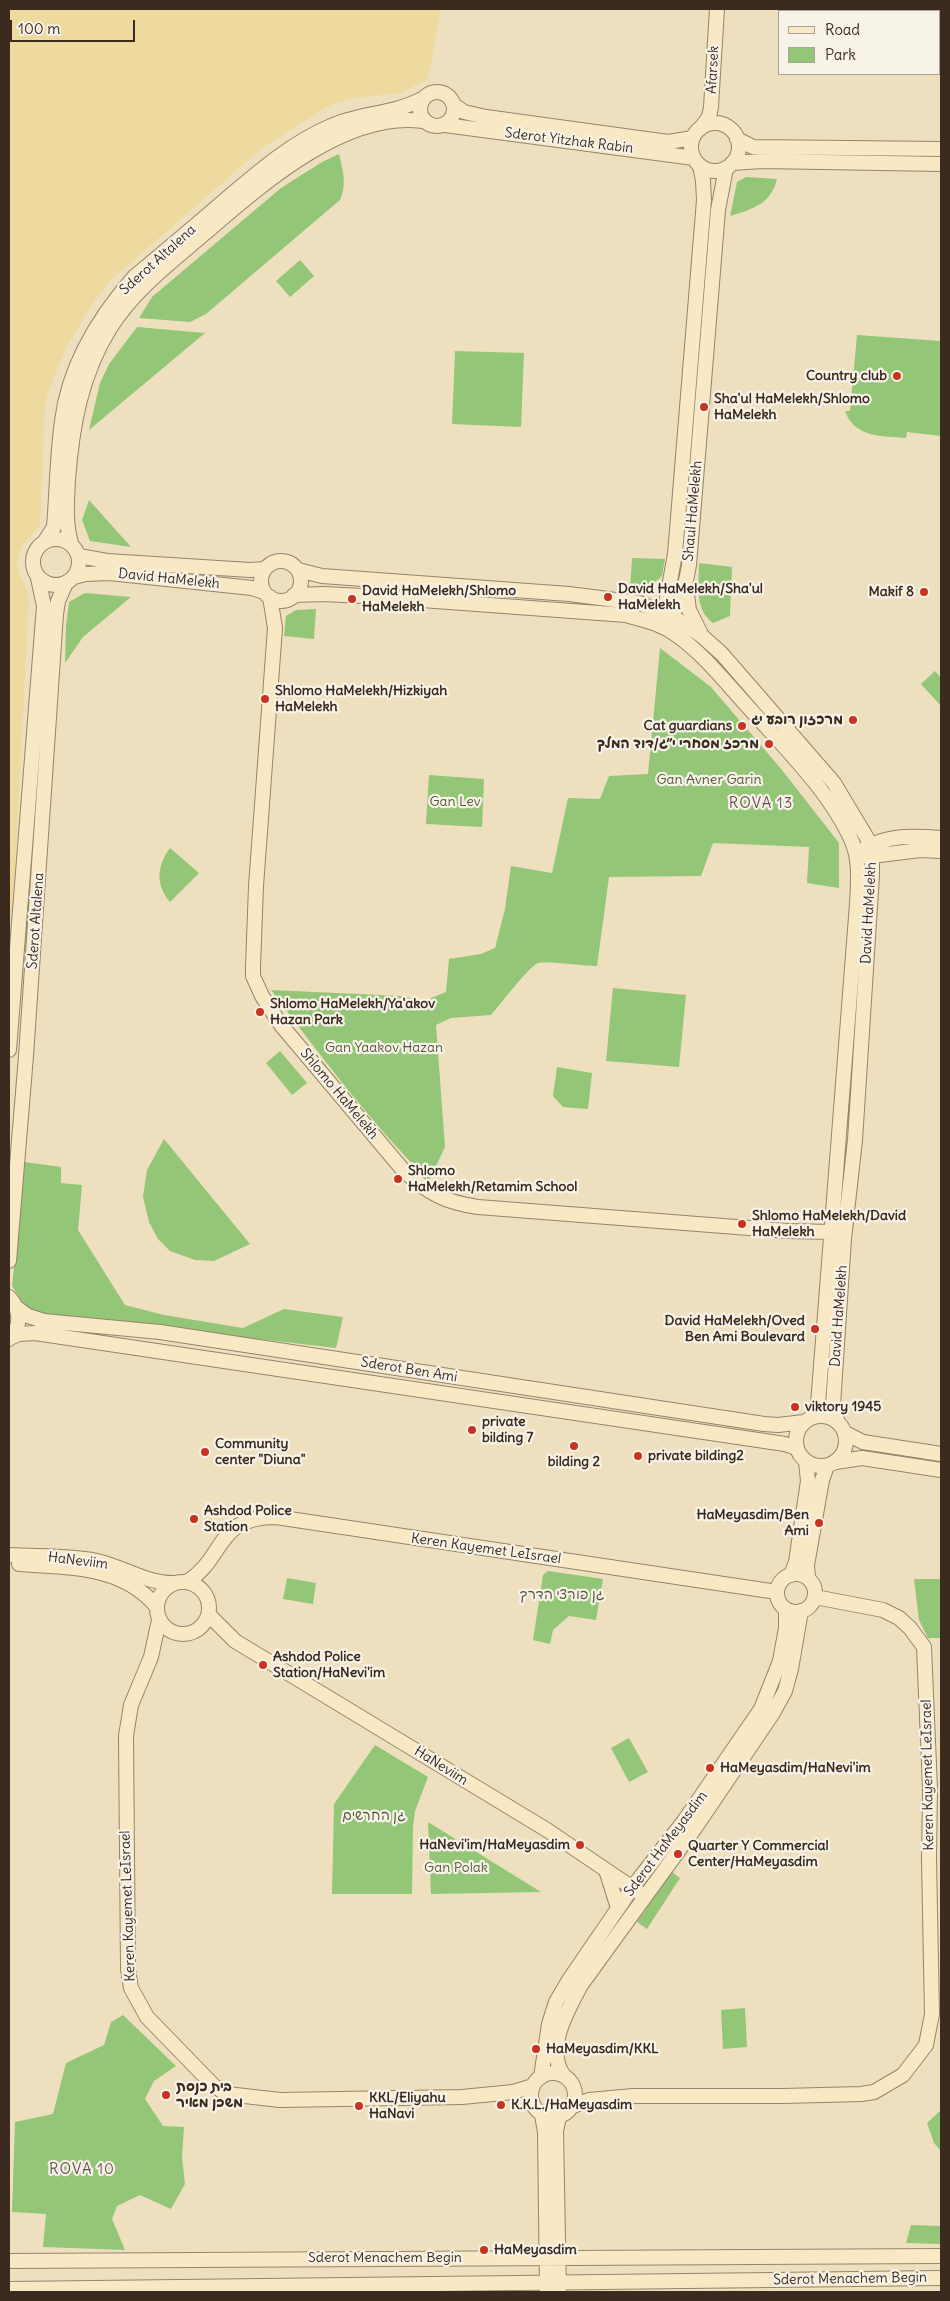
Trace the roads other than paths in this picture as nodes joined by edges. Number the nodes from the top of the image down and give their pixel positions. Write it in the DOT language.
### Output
graph roads {
  1 [pos="717,9"];
  2 [pos="725,9"];
  3 [pos="422,99"];
  4 [pos="454,105"];
  5 [pos="423,121"];
  6 [pos="445,125"];
  7 [pos="726,127"];
  8 [pos="696,133"];
  9 [pos="737,139"];
  10 [pos="941,149"];
  11 [pos="697,162"];
  12 [pos="941,164"];
  13 [pos="729,166"];
  14 [pos="45,541"];
  15 [pos="71,543"];
  16 [pos="79,556"];
  17 [pos="265,569"];
  18 [pos="298,570"];
  19 [pos="38,578"];
  20 [pos="70,580"];
  21 [pos="671,581"];
  22 [pos="686,583"];
  23 [pos="267,595"];
  24 [pos="290,597"];
  25 [pos="639,603"];
  26 [pos="666,618"];
  27 [pos="275,628"];
  28 [pos="702,636"];
  29 [pos="860,825"];
  30 [pos="898,837"];
  31 [pos="941,838"];
  32 [pos="871,851"];
  33 [pos="904,851"];
  34 [pos="941,851"];
  35 [pos="856,854"];
  36 [pos="872,887"];
  37 [pos="9,1050"];
  38 [pos="831,1238"];
  39 [pos="844,1239"];
  40 [pos="9,1261"];
  41 [pos="11,1300"];
  42 [pos="10,1338"];
  43 [pos="809,1420"];
  44 [pos="842,1428"];
  45 [pos="796,1448"];
  46 [pos="941,1454"];
  47 [pos="806,1462"];
  48 [pos="831,1464"];
  49 [pos="941,1470"];
  50 [pos="210,1558"];
  51 [pos="10,1559"];
  52 [pos="791,1575"];
  53 [pos="808,1578"];
  54 [pos="181,1583"];
  55 [pos="777,1592"];
  56 [pos="205,1593"];
  57 [pos="815,1597"];
  58 [pos="786,1609"];
  59 [pos="801,1611"];
  60 [pos="158,1614"];
  61 [pos="209,1615"];
  62 [pos="197,1630"];
  63 [pos="175,1634"];
  64 [pos="235,1641"];
  65 [pos="151,1657"];
  66 [pos="605,1870"];
  67 [pos="638,1892"];
  68 [pos="618,1908"];
  69 [pos="568,2080"];
  70 [pos="537,2081"];
  71 [pos="462,2096"];
  72 [pos="633,2096"];
  73 [pos="532,2104"];
  74 [pos="572,2106"];
  75 [pos="542,2115"];
  76 [pos="559,2116"];
  77 [pos="941,2256"];
  78 [pos="553,2257"];
  79 [pos="9,2261"];
  80 [pos="941,2278"];
  81 [pos="553,2287"];
  82 [pos="9,2289"];
  1 -- 8 [label="street, Afarsek"];
  2 -- 7 [label="street, Afarsek"];
  3 -- 4 [label="street"];
  3 -- 5 [label="street"];
  3 -- 14 [label="street, Sderot Altalena"];
  4 -- 6 [label="street"];
  4 -- 8 [label="street, Sderot Yitzhak Rabin"];
  5 -- 6 [label="street"];
  5 -- 15 [label="street, Sderot Altalena"];
  6 -- 11 [label="street, Sderot Yitzhak Rabin"];
  7 -- 8 [label="street"];
  7 -- 9 [label="street"];
  8 -- 11 [label="street"];
  9 -- 10 [label="street"];
  9 -- 13 [label="street"];
  11 -- 13 [label="street"];
  11 -- 21 [label="street, Shaul HaMelekh"];
  12 -- 13 [label="street"];
  13 -- 22 [label="street, Shaul HaMelekh"];
  14 -- 15 [label="street"];
  14 -- 19 [label="street"];
  15 -- 16 [label="street"];
  16 -- 17 [label="street, David HaMelekh"];
  16 -- 20 [label="street"];
  17 -- 18 [label="street"];
  17 -- 23 [label="street"];
  18 -- 24 [label="street"];
  18 -- 25 [label="street, David HaMelekh"];
  19 -- 20 [label="street"];
  19 -- 37 [label="street, Sderot Altalena"];
  20 -- 23 [label="street, David HaMelekh"];
  20 -- 40 [label="street, Sderot Altalena"];
  21 -- 25 [label="street"];
  21 -- 26 [label="street, Shaul HaMelekh"];
  22 -- 26 [label="street, Shaul HaMelekh"];
  22 -- 28 [label="street"];
  23 -- 24 [label="street"];
  23 -- 27 [label="street, Shlomo HaMelekh"];
  24 -- 26 [label="street, David HaMelekh"];
  24 -- 27 [label="street, Shlomo HaMelekh"];
  25 -- 26 [label="street, David HaMelekh"];
  26 -- 28 [label="street, David HaMelekh"];
  26 -- 35 [label="street, David HaMelekh"];
  27 -- 38 [label="street, Shlomo HaMelekh"];
  28 -- 29 [label="street, David HaMelekh"];
  29 -- 30 [label="street"];
  29 -- 32 [label="street, David HaMelekh"];
  30 -- 31 [label="street"];
  30 -- 32 [label="street"];
  32 -- 33 [label="street"];
  32 -- 35 [label="street"];
  32 -- 36 [label="street, David HaMelekh"];
  33 -- 34 [label="street"];
  33 -- 36 [label="street"];
  35 -- 38 [label="street, David HaMelekh"];
  36 -- 39 [label="street, David HaMelekh"];
  38 -- 39 [label="street, Shlomo HaMelekh"];
  38 -- 43 [label="street, David HaMelekh"];
  39 -- 44 [label="street, David HaMelekh"];
  41 -- 42 [label="street"];
  41 -- 43 [label="street, Sderot Ben Ami"];
  42 -- 45 [label="street, Sderot Ben Ami"];
  43 -- 44 [label="street"];
  43 -- 45 [label="street"];
  44 -- 46 [label="street"];
  44 -- 48 [label="street"];
  45 -- 47 [label="street"];
  47 -- 48 [label="street"];
  47 -- 52 [label="street"];
  48 -- 49 [label="street"];
  48 -- 53 [label="street"];
  50 -- 54 [label="street, Keren Kayemet LeIsrael"];
  50 -- 55 [label="street, Keren Kayemet LeIsrael"];
  50 -- 56 [label="street, Keren Kayemet LeIsrael"];
  51 -- 54 [label="street, HaNeviim"];
  51 -- 60 [label="street, HaNeviim"];
  52 -- 53 [label="street"];
  52 -- 55 [label="street"];
  53 -- 57 [label="street"];
  54 -- 56 [label="street"];
  54 -- 60 [label="street"];
  55 -- 58 [label="street"];
  56 -- 61 [label="street"];
  57 -- 59 [label="street"];
  57 -- 72 [label="street, Keren Kayemet LeIsrael"];
  58 -- 59 [label="street"];
  58 -- 67 [label="street, Sderot HaMeyasdim"];
  59 -- 67 [label="street, Sderot HaMeyasdim"];
  60 -- 63 [label="street"];
  60 -- 65 [label="street, Keren Kayemet LeIsrael"];
  61 -- 62 [label="street"];
  61 -- 64 [label="street, HaNeviim"];
  62 -- 63 [label="street"];
  62 -- 64 [label="street, HaNeviim"];
  63 -- 65 [label="street, Keren Kayemet LeIsrael"];
  64 -- 66 [label="street, HaNeviim"];
  65 -- 71 [label="street, Keren Kayemet LeIsrael"];
  66 -- 67 [label="street, HaNeviim"];
  66 -- 68 [label="street"];
  67 -- 68 [label="street, Sderot HaMeyasdim"];
  67 -- 69 [label="street, Sderot HaMeyasdim"];
  68 -- 70 [label="street, Sderot HaMeyasdim"];
  69 -- 70 [label="street"];
  69 -- 72 [label="street, Keren Kayemet LeIsrael"];
  69 -- 74 [label="street"];
  70 -- 71 [label="street, Keren Kayemet LeIsrael"];
  70 -- 73 [label="street"];
  71 -- 73 [label="street, Keren Kayemet LeIsrael"];
  72 -- 74 [label="street, Keren Kayemet LeIsrael"];
  73 -- 75 [label="street"];
  74 -- 76 [label="street"];
  75 -- 76 [label="street"];
  75 -- 78 [label="street"];
  76 -- 78 [label="street"];
  77 -- 78 [label="street, Sderot Menachem Begin"];
  78 -- 79 [label="street, Sderot Menachem Begin"];
  78 -- 81 [label="street"];
  80 -- 81 [label="street, Sderot Menachem Begin"];
  81 -- 82 [label="street, Sderot Menachem Begin"];
}
